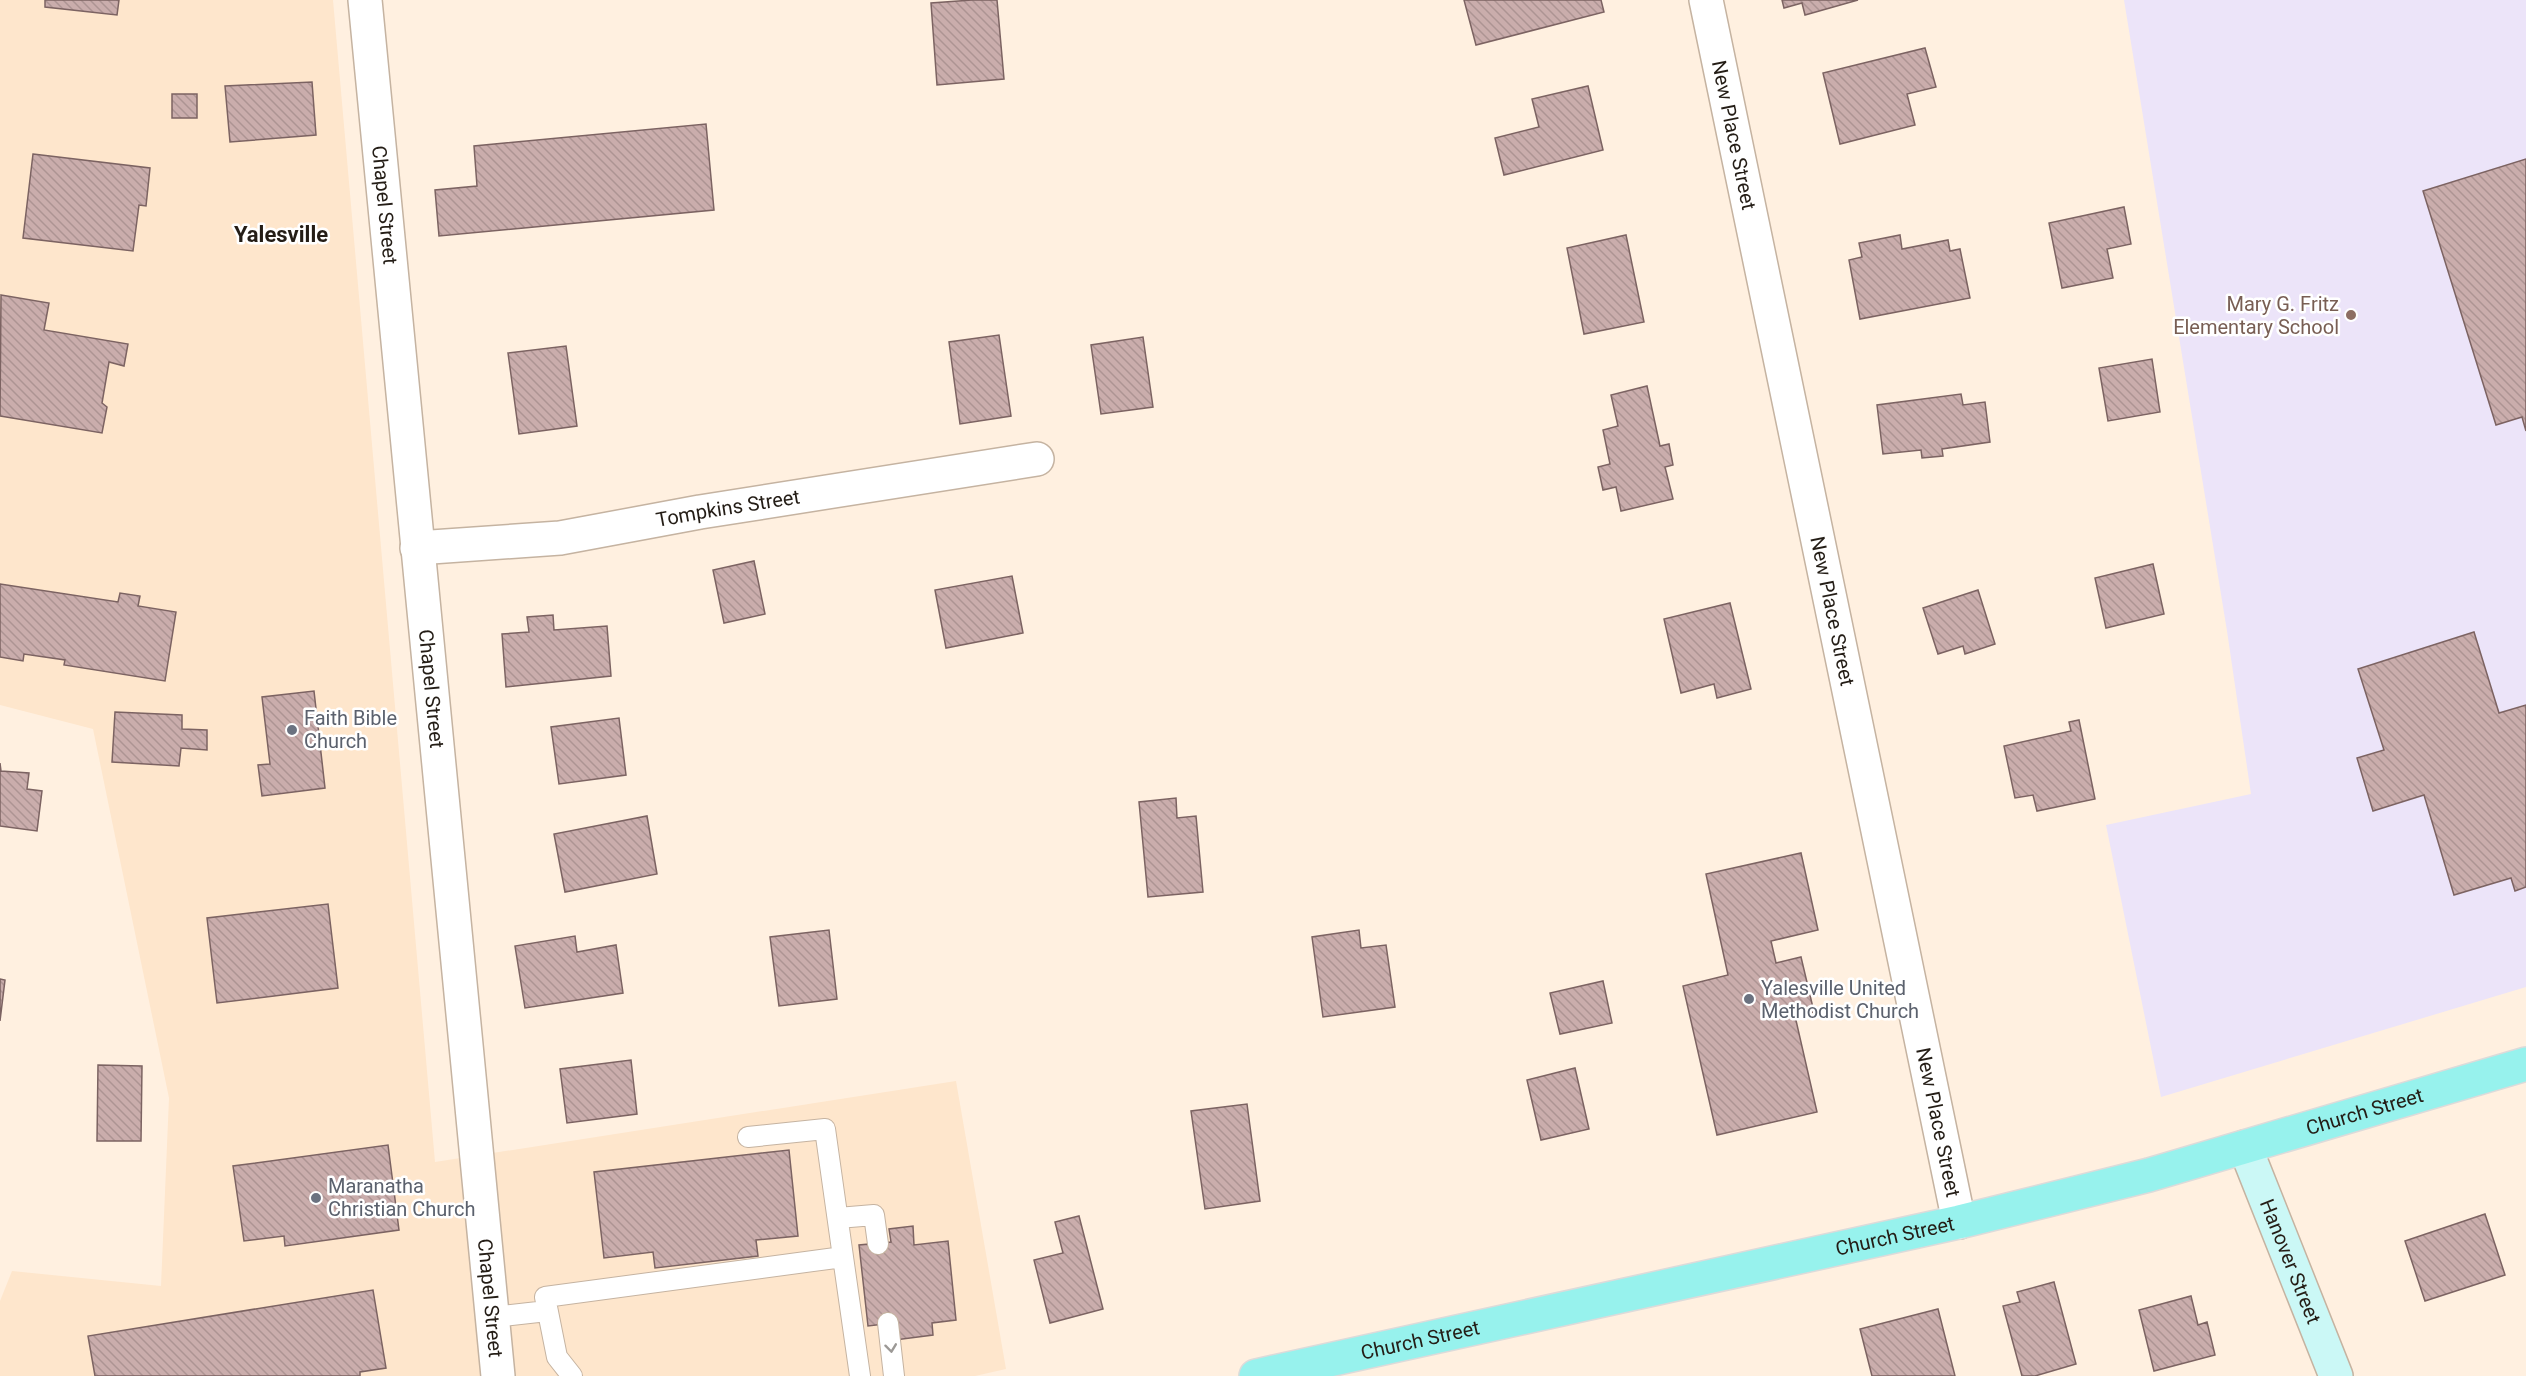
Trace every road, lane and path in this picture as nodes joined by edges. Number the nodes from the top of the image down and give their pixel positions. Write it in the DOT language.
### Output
graph roads {
  1 [pos="365,0"];
  2 [pos="1706,0"];
  3 [pos="1037,459"];
  4 [pos="417,548"];
  5 [pos="2526,1064"];
  6 [pos="748,1137"];
  7 [pos="2245,1147"];
  8 [pos="838,1218"];
  9 [pos="1959,1222"];
  10 [pos="878,1244"];
  11 [pos="843,1257"];
  12 [pos="547,1311"];
  13 [pos="493,1317"];
  14 [pos="888,1323"];
  15 [pos="894,1374"];
  16 [pos="498,1376"];
  17 [pos="572,1376"];
  18 [pos="860,1376"];
  19 [pos="870,1376"];
  20 [pos="1256,1376"];
  21 [pos="2336,1376"];
  1 -- 4 [label="street, Chapel Street"];
  2 -- 9 [label="street, New Place Street"];
  3 -- 4 [label="street, Tompkins Street"];
  4 -- 13 [label="street, Chapel Street"];
  5 -- 7 [label="main road, Church Street"];
  6 -- 8 [label="lane"];
  7 -- 9 [label="main road, Church Street"];
  7 -- 21 [label="street, Hanover Street"];
  8 -- 10 [label="lane"];
  8 -- 11 [label="lane"];
  9 -- 20 [label="main road, Church Street"];
  11 -- 12 [label="lane"];
  11 -- 18 [label="lane"];
  12 -- 13 [label="lane"];
  12 -- 17 [label="lane"];
  13 -- 16 [label="street, Chapel Street"];
  14 -- 15 [label="lane, one-way"];
  15 -- 19 [label="lane"];
}
